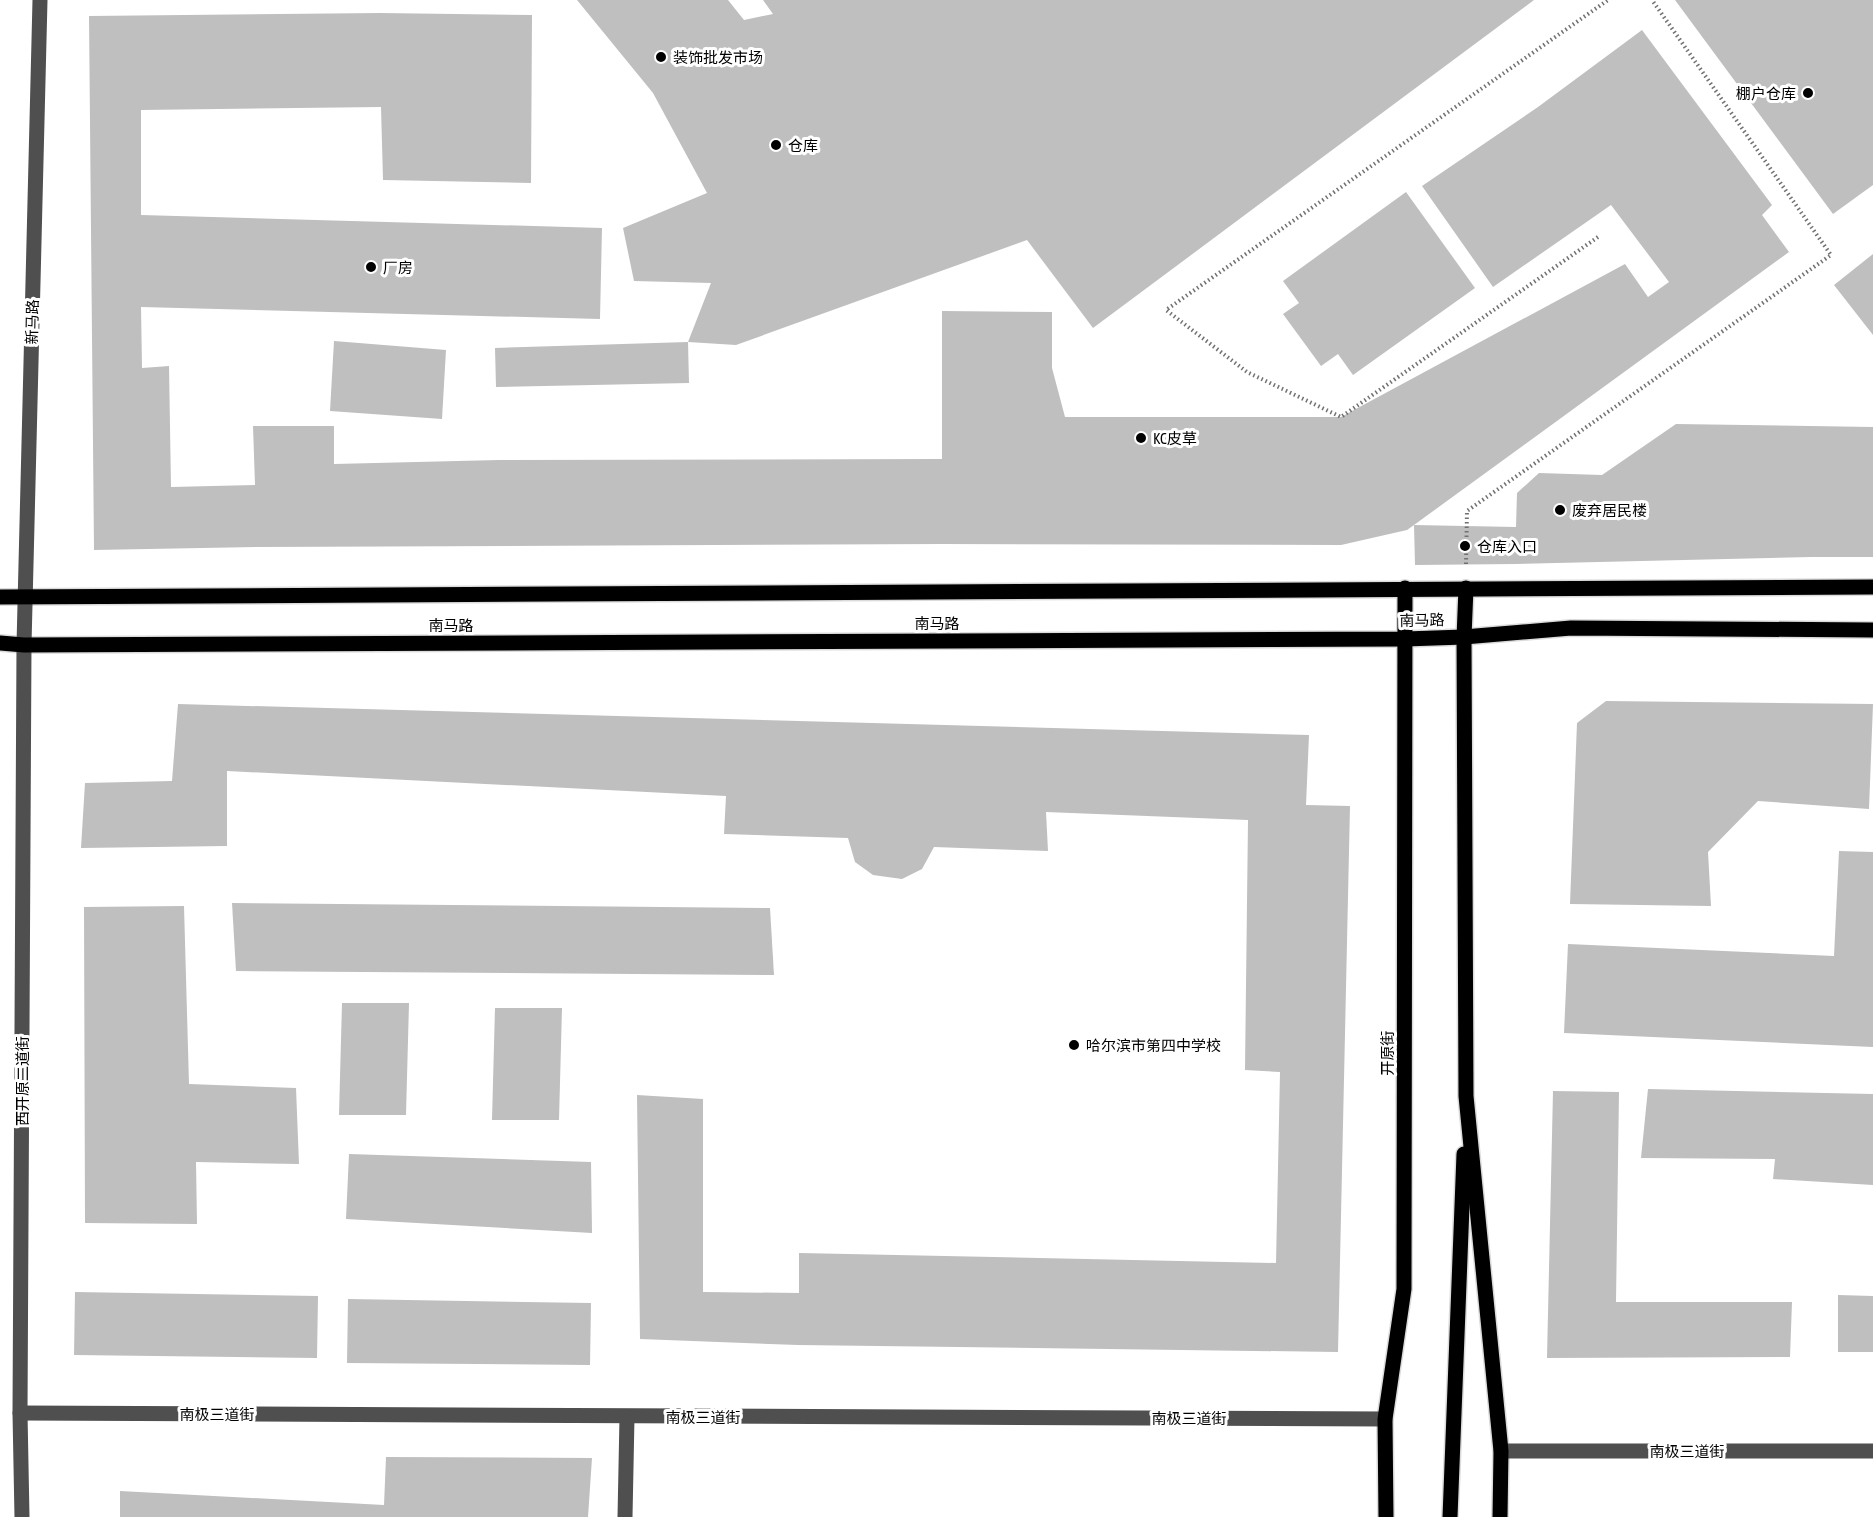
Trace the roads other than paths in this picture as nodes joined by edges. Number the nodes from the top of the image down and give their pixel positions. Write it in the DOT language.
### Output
graph roads {
  1 [pos="40,0"];
  2 [pos="1873,586"];
  3 [pos="1405,588"];
  4 [pos="1466,588"];
  5 [pos="0,597"];
  6 [pos="25,597"];
  7 [pos="1873,630"];
  8 [pos="1464,637"];
  9 [pos="1405,639"];
  10 [pos="0,643"];
  11 [pos="24,645"];
  12 [pos="1466,1096"];
  13 [pos="20,1413"];
  14 [pos="627,1417"];
  15 [pos="1385,1419"];
  16 [pos="1501,1451"];
  17 [pos="1873,1451"];
  18 [pos="22,1517"];
  19 [pos="625,1517"];
  20 [pos="1386,1517"];
  21 [pos="1450,1517"];
  22 [pos="1500,1517"];
  1 -- 6 [label="street, 新马路"];
  2 -- 4 [label="main road, 南马路"];
  3 -- 4 [label="main road, 南马路"];
  3 -- 6 [label="main road, 南马路"];
  3 -- 9 [label="main road, 开原街"];
  4 -- 8 [label="main road"];
  5 -- 6 [label="main road, 南马路"];
  6 -- 11 [label="street, 新马路"];
  7 -- 8 [label="main road, 南马路"];
  8 -- 9 [label="main road, 南马路"];
  8 -- 12 [label="main road"];
  9 -- 11 [label="main road, 南马路"];
  9 -- 15 [label="main road, 开原街"];
  10 -- 11 [label="main road, 南马路"];
  11 -- 13 [label="street, 西开原二道街"];
  12 -- 16 [label="main road"];
  12 -- 21 [label="main road"];
  13 -- 14 [label="street, 南极三道街"];
  13 -- 18 [label="street, 西开原二道街"];
  14 -- 15 [label="street, 南极三道街"];
  14 -- 19 [label="street"];
  15 -- 20 [label="main road, 开原街"];
  16 -- 17 [label="street, 南极三道街"];
  16 -- 22 [label="main road"];
}
